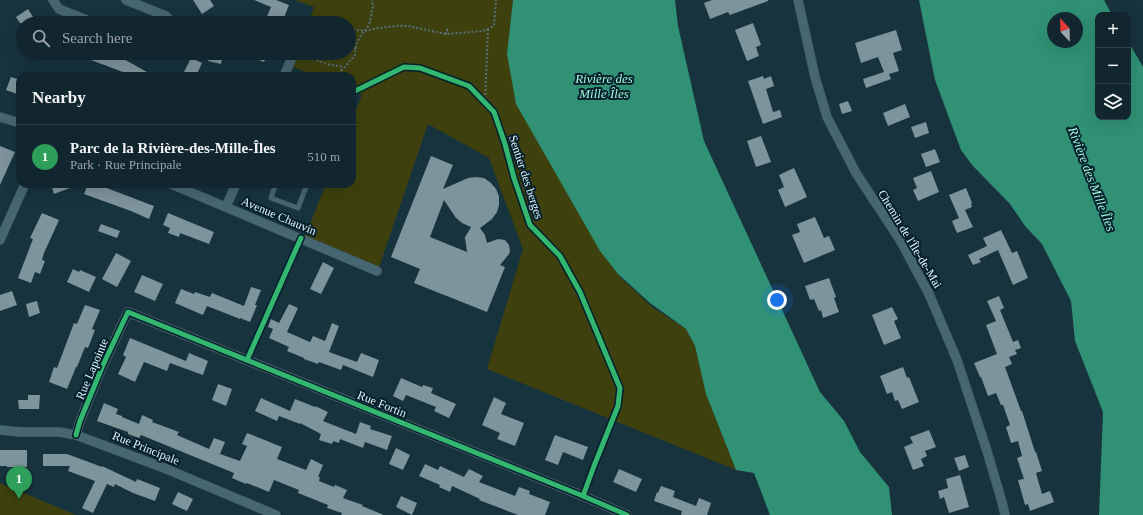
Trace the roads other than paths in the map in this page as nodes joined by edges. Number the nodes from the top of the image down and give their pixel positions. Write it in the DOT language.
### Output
graph roads {
  1 [pos="53,0"];
  2 [pos="126,0"];
  3 [pos="798,0"];
  4 [pos="76,16"];
  5 [pos="166,16"];
  6 [pos="291,60"];
  7 [pos="286,72"];
  8 [pos="0,117"];
  9 [pos="16,122"];
  10 [pos="23,188"];
  11 [pos="181,188"];
  12 [pos="234,188"];
  13 [pos="274,188"];
  14 [pos="306,188"];
  15 [pos="226,207"];
  16 [pos="0,240"];
  17 [pos="377,271"];
  18 [pos="128,312"];
  19 [pos="0,430"];
  20 [pos="76,435"];
  21 [pos="276,515"];
  22 [pos="627,515"];
  23 [pos="1005,515"];
  1 -- 4 [label="street"];
  2 -- 5 [label="street"];
  3 -- 23 [label="street, Chemin de l'Île-de-Mai"];
  6 -- 7 [label="street"];
  8 -- 9 [label="street"];
  10 -- 16 [label="street"];
  11 -- 15 [label="street, Avenue Chauvin"];
  12 -- 15 [label="street"];
  13 -- 14 [label="lane"];
  15 -- 17 [label="street, Avenue Chauvin"];
  18 -- 20 [label="street, Rue Lapointe"];
  18 -- 22 [label="street, Rue Fortin"];
  19 -- 20 [label="street, Rue Principale"];
  20 -- 21 [label="street, Rue Principale"];
}
